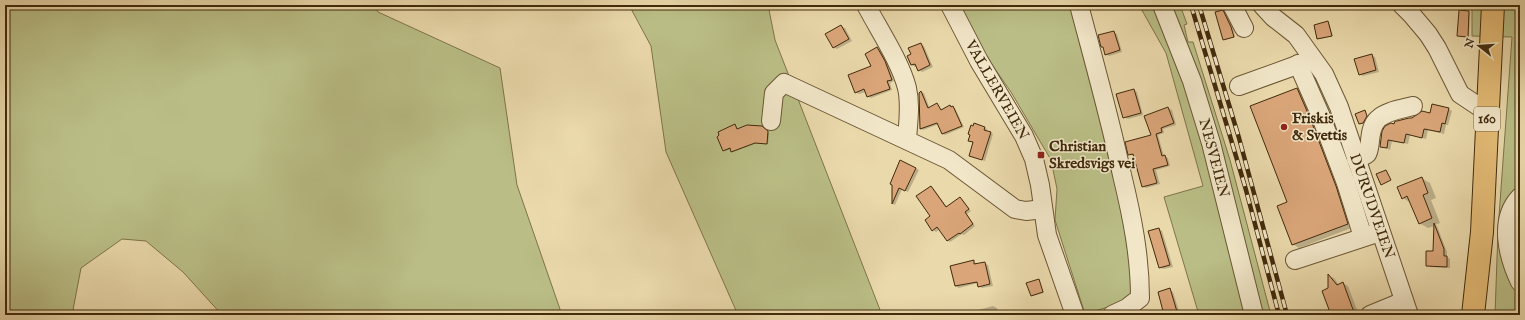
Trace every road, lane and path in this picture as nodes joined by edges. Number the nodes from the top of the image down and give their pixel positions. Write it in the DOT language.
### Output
graph roads {
  1 [pos="866,5"];
  2 [pos="950,5"];
  3 [pos="1079,5"];
  4 [pos="1162,5"];
  5 [pos="1232,5"];
  6 [pos="1262,5"];
  7 [pos="1402,5"];
  8 [pos="1493,5"];
  9 [pos="1244,28"];
  10 [pos="1314,58"];
  11 [pos="1298,64"];
  12 [pos="1239,86"];
  13 [pos="1413,106"];
  14 [pos="1478,106"];
  15 [pos="771,122"];
  16 [pos="907,140"];
  17 [pos="1356,159"];
  18 [pos="1520,197"];
  19 [pos="1043,209"];
  20 [pos="1380,231"];
  21 [pos="1482,232"];
  22 [pos="1363,237"];
  23 [pos="1295,260"];
  24 [pos="1520,282"];
  25 [pos="1406,308"];
  26 [pos="1075,315"];
  27 [pos="1112,315"];
  28 [pos="1254,315"];
  29 [pos="1370,315"];
  30 [pos="1473,315"];
  31 [pos="1486,315"];
  1 -- 16 [label="street"];
  2 -- 19 [label="street, VALLERVEIEN"];
  3 -- 27 [label="street"];
  4 -- 28 [label="street, NESVEIEN"];
  5 -- 9 [label="street"];
  6 -- 10 [label="street, DURUDVEIEN"];
  7 -- 14 [label="street"];
  8 -- 21 [label="main road, 160"];
  10 -- 11 [label="street"];
  10 -- 17 [label="street, DURUDVEIEN"];
  11 -- 12 [label="street"];
  11 -- 22 [label="street"];
  13 -- 17 [label="street"];
  15 -- 16 [label="street"];
  16 -- 19 [label="street"];
  17 -- 20 [label="street, DURUDVEIEN"];
  18 -- 24 [label="street"];
  19 -- 26 [label="street, VALLERVEIEN"];
  20 -- 22 [label="street"];
  20 -- 25 [label="street, DURUDVEIEN"];
  21 -- 30 [label="main road, 160"];
  21 -- 31 [label="main road, 160"];
  22 -- 23 [label="street"];
  25 -- 29 [label="street"];
}
